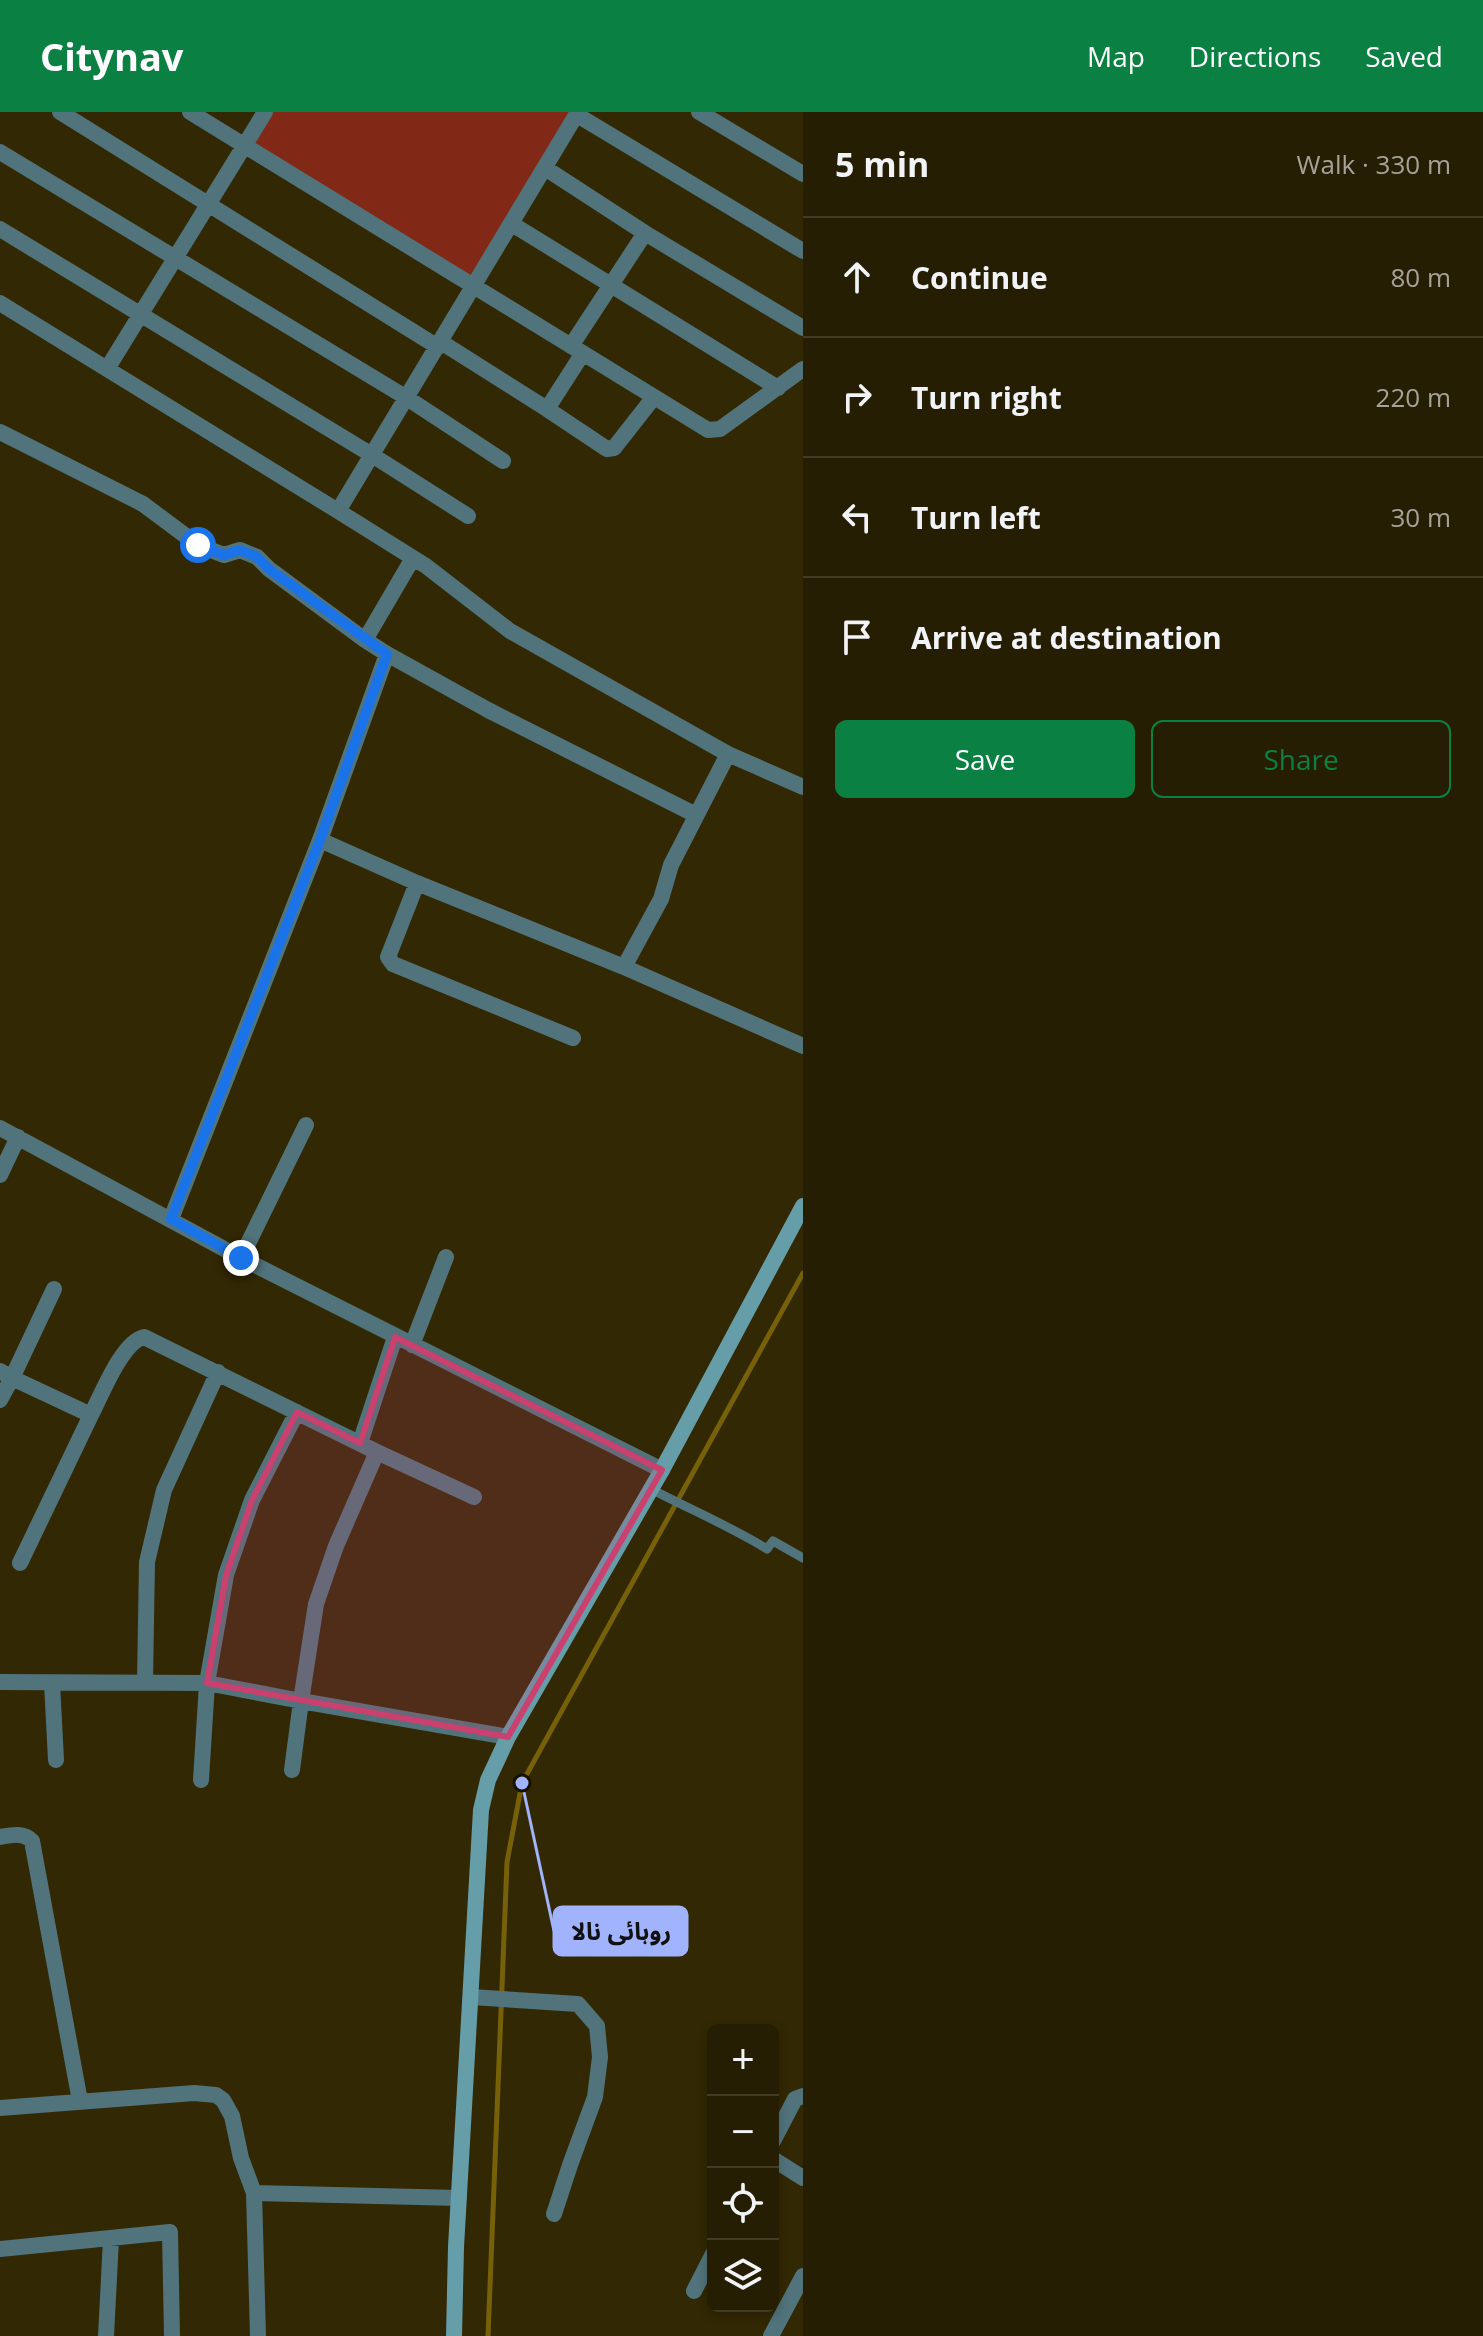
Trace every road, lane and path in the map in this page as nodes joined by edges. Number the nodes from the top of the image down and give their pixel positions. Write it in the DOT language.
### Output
graph roads {
  1 [pos="60,112"];
  2 [pos="190,112"];
  3 [pos="265,112"];
  4 [pos="699,112"];
  5 [pos="578,113"];
  6 [pos="245,146"];
  7 [pos="0,152"];
  8 [pos="545,168"];
  9 [pos="803,174"];
  10 [pos="209,204"];
  11 [pos="512,224"];
  12 [pos="0,229"];
  13 [pos="645,233"];
  14 [pos="803,251"];
  15 [pos="175,258"];
  16 [pos="611,286"];
  17 [pos="475,287"];
  18 [pos="0,303"];
  19 [pos="141,314"];
  20 [pos="803,328"];
  21 [pos="440,344"];
  22 [pos="577,350"];
  23 [pos="107,369"];
  24 [pos="803,369"];
  25 [pos="778,388"];
  26 [pos="654,397"];
  27 [pos="407,398"];
  28 [pos="547,409"];
  29 [pos="0,432"];
  30 [pos="372,455"];
  31 [pos="503,461"];
  32 [pos="338,511"];
  33 [pos="468,516"];
  34 [pos="413,558"];
  35 [pos="365,640"];
  36 [pos="387,654"];
  37 [pos="728,754"];
  38 [pos="803,787"];
  39 [pos="696,815"];
  40 [pos="320,840"];
  41 [pos="417,883"];
  42 [pos="624,967"];
  43 [pos="573,1038"];
  44 [pos="803,1046"];
  45 [pos="306,1125"];
  46 [pos="0,1128"];
  47 [pos="18,1137"];
  48 [pos="0,1175"];
  49 [pos="803,1206"];
  50 [pos="171,1219"];
  51 [pos="446,1257"];
  52 [pos="241,1258"];
  53 [pos="54,1289"];
  54 [pos="395,1337"];
  55 [pos="412,1345"];
  56 [pos="218,1372"];
  57 [pos="6,1375"];
  58 [pos="0,1400"];
  59 [pos="297,1412"];
  60 [pos="91,1415"];
  61 [pos="360,1443"];
  62 [pos="377,1452"];
  63 [pos="662,1470"];
  64 [pos="657,1492"];
  65 [pos="474,1497"];
  66 [pos="803,1558"];
  67 [pos="20,1563"];
  68 [pos="0,1682"];
  69 [pos="145,1682"];
  70 [pos="52,1683"];
  71 [pos="207,1683"];
  72 [pos="301,1701"];
  73 [pos="508,1737"];
  74 [pos="56,1760"];
  75 [pos="292,1770"];
  76 [pos="201,1780"];
  77 [pos="0,1837"];
  78 [pos="476,1998"];
  79 [pos="803,2096"];
  80 [pos="80,2101"];
  81 [pos="0,2108"];
  82 [pos="779,2130"];
  83 [pos="779,2163"];
  84 [pos="803,2178"];
  85 [pos="254,2193"];
  86 [pos="459,2198"];
  87 [pos="554,2214"];
  88 [pos="111,2239"];
  89 [pos="0,2249"];
  90 [pos="707,2266"];
  91 [pos="803,2276"];
  92 [pos="694,2291"];
  93 [pos="106,2336"];
  94 [pos="172,2336"];
  95 [pos="258,2336"];
  96 [pos="454,2336"];
  97 [pos="771,2336"];
  1 -- 10 [label="street"];
  2 -- 6 [label="street"];
  3 -- 6 [label="street"];
  4 -- 9 [label="street"];
  5 -- 8 [label="street"];
  5 -- 14 [label="street"];
  6 -- 10 [label="street"];
  6 -- 17 [label="street"];
  7 -- 15 [label="street"];
  8 -- 11 [label="street"];
  8 -- 13 [label="street"];
  10 -- 15 [label="street"];
  10 -- 21 [label="street"];
  11 -- 16 [label="street"];
  11 -- 17 [label="street"];
  12 -- 19 [label="street"];
  13 -- 16 [label="street"];
  13 -- 20 [label="street"];
  15 -- 19 [label="street"];
  15 -- 27 [label="street"];
  16 -- 22 [label="street"];
  16 -- 25 [label="street"];
  17 -- 21 [label="street"];
  17 -- 22 [label="street"];
  18 -- 23 [label="street"];
  19 -- 23 [label="street"];
  19 -- 30 [label="street"];
  21 -- 27 [label="street"];
  21 -- 28 [label="street"];
  22 -- 26 [label="street"];
  22 -- 28 [label="street"];
  23 -- 32 [label="street"];
  24 -- 25 [label="street"];
  25 -- 26 [label="street"];
  26 -- 28 [label="street"];
  27 -- 30 [label="street"];
  27 -- 31 [label="street"];
  29 -- 35 [label="street"];
  30 -- 32 [label="street"];
  30 -- 33 [label="street"];
  32 -- 34 [label="street"];
  34 -- 35 [label="street"];
  34 -- 37 [label="street"];
  35 -- 36 [label="street"];
  36 -- 39 [label="street"];
  36 -- 40 [label="street"];
  37 -- 38 [label="street"];
  37 -- 39 [label="street"];
  39 -- 42 [label="street"];
  40 -- 41 [label="street"];
  40 -- 50 [label="street"];
  41 -- 42 [label="street"];
  41 -- 43 [label="street"];
  42 -- 44 [label="street"];
  45 -- 52 [label="street"];
  46 -- 47 [label="street"];
  47 -- 48 [label="street"];
  47 -- 50 [label="street"];
  49 -- 63 [label="street"];
  50 -- 52 [label="street"];
  51 -- 55 [label="street"];
  52 -- 54 [label="street"];
  53 -- 57 [label="street"];
  54 -- 55 [label="street"];
  54 -- 61 [label="street"];
  55 -- 63 [label="street"];
  56 -- 59 [label="street"];
  56 -- 60 [label="street"];
  56 -- 69 [label="street"];
  57 -- 58 [label="street"];
  57 -- 60 [label="street"];
  59 -- 61 [label="street"];
  59 -- 71 [label="street"];
  60 -- 67 [label="street"];
  61 -- 62 [label="street"];
  62 -- 65 [label="street"];
  62 -- 72 [label="street"];
  63 -- 64 [label="street"];
  64 -- 66 [label="lane"];
  64 -- 73 [label="street"];
  68 -- 70 [label="street"];
  69 -- 70 [label="street"];
  69 -- 71 [label="street"];
  70 -- 74 [label="street"];
  71 -- 72 [label="street"];
  71 -- 76 [label="street"];
  72 -- 73 [label="street"];
  72 -- 75 [label="street"];
  73 -- 78 [label="street"];
  77 -- 80 [label="street"];
  78 -- 86 [label="street"];
  78 -- 87 [label="street"];
  79 -- 82 [label="street"];
  80 -- 81 [label="street"];
  80 -- 85 [label="street"];
  83 -- 84 [label="street"];
  85 -- 86 [label="street"];
  85 -- 95 [label="street"];
  86 -- 96 [label="street"];
  88 -- 89 [label="street"];
  88 -- 93 [label="street"];
  88 -- 94 [label="street"];
  90 -- 92 [label="street"];
  91 -- 97 [label="street"];
}
